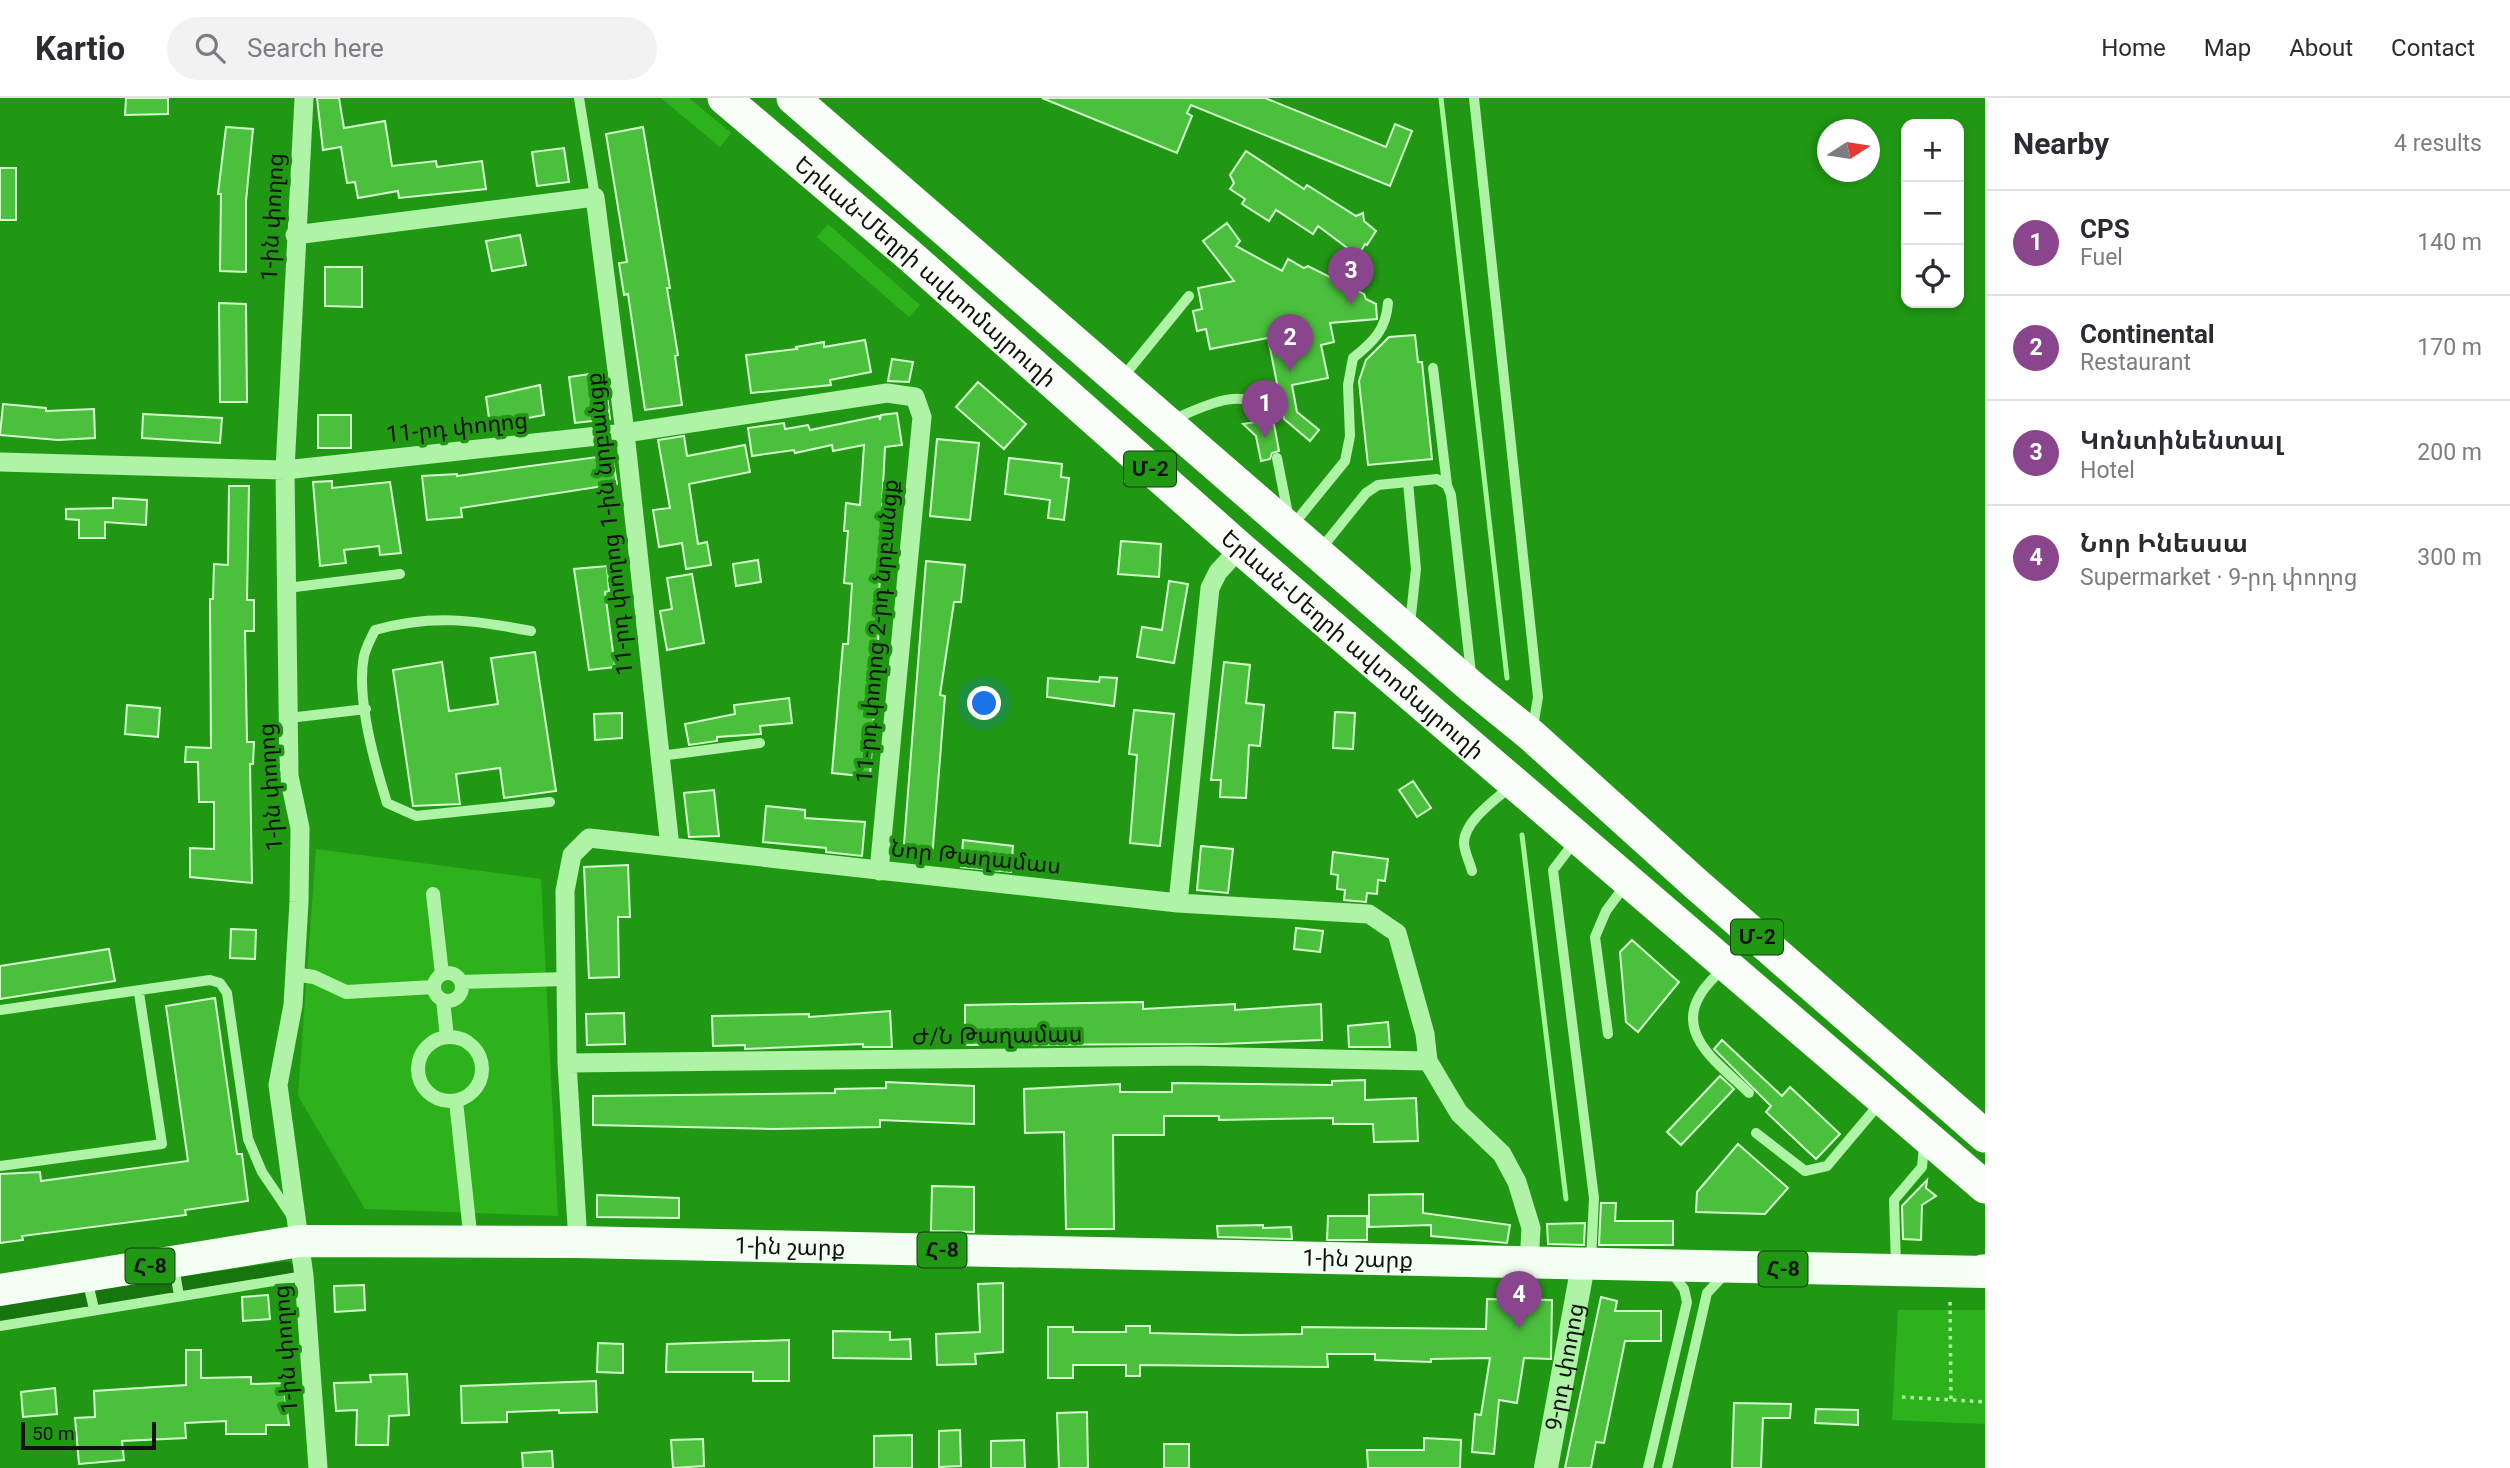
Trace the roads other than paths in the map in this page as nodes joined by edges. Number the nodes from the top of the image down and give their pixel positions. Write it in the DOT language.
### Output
graph roads {
  1 [pos="304,98"];
  2 [pos="579,98"];
  3 [pos="724,98"];
  4 [pos="793,98"];
  5 [pos="1474,98"];
  6 [pos="594,197"];
  7 [pos="295,235"];
  8 [pos="1189,296"];
  9 [pos="1388,303"];
  10 [pos="1433,369"];
  11 [pos="1120,380"];
  12 [pos="915,397"];
  13 [pos="1269,419"];
  14 [pos="1168,422"];
  15 [pos="625,433"];
  16 [pos="1276,458"];
  17 [pos="0,462"];
  18 [pos="285,470"];
  19 [pos="1408,482"];
  20 [pos="1447,485"];
  21 [pos="1291,528"];
  22 [pos="1240,548"];
  23 [pos="1318,552"];
  24 [pos="400,575"];
  25 [pos="287,588"];
  26 [pos="531,631"];
  27 [pos="1409,631"];
  28 [pos="1473,688"];
  29 [pos="366,709"];
  30 [pos="289,718"];
  31 [pos="1531,735"];
  32 [pos="760,743"];
  33 [pos="660,756"];
  34 [pos="1514,783"];
  35 [pos="550,802"];
  36 [pos="1577,838"];
  37 [pos="670,847"];
  38 [pos="1472,871"];
  39 [pos="879,872"];
  40 [pos="1628,881"];
  41 [pos="433,894"];
  42 [pos="1178,903"];
  43 [pos="1726,965"];
  44 [pos="293,974"];
  45 [pos="565,979"];
  46 [pos="461,982"];
  47 [pos="440,987"];
  48 [pos="139,993"];
  49 [pos="0,1010"];
  50 [pos="1608,1034"];
  51 [pos="447,1037"];
  52 [pos="1428,1061"];
  53 [pos="568,1063"];
  54 [pos="1749,1093"];
  55 [pos="1883,1100"];
  56 [pos="456,1101"];
  57 [pos="1916,1128"];
  58 [pos="1756,1133"];
  59 [pos="1985,1136"];
  60 [pos="0,1166"];
  61 [pos="1985,1187"];
  62 [pos="299,1233"];
  63 [pos="471,1242"];
  64 [pos="578,1242"];
  65 [pos="174,1262"];
  66 [pos="1529,1264"];
  67 [pos="1587,1265"];
  68 [pos="1668,1267"];
  69 [pos="1732,1268"];
  70 [pos="1896,1270"];
  71 [pos="1984,1271"];
  72 [pos="86,1276"];
  73 [pos="304,1276"];
  74 [pos="0,1290"];
  75 [pos="179,1296"];
  76 [pos="93,1309"];
  77 [pos="0,1326"];
  78 [pos="318,1468"];
  79 [pos="1546,1468"];
  80 [pos="1648,1468"];
  81 [pos="1667,1468"];
  1 -- 7 [label="street, 1-ին փողոց"];
  2 -- 6 [label="lane"];
  3 -- 22 [label="highway, Երևան-Մեղրի ավտոմայրուղի / Մ-2"];
  4 -- 11 [label="highway, Երևան-Մեղրի ավտոմայրուղի / Մ-2"];
  5 -- 31 [label="lane"];
  6 -- 7 [label="street"];
  6 -- 15 [label="street, 11-րդ փողոց 1-ին նրբանցք"];
  7 -- 18 [label="street, 1-ին փողոց"];
  8 -- 11 [label="lane"];
  9 -- 21 [label="lane"];
  10 -- 20 [label="lane"];
  11 -- 14 [label="highway, Երևան-Մեղրի ավտոմայրուղի / Մ-2"];
  12 -- 15 [label="street, 11-րդ փողոց"];
  12 -- 39 [label="street, 11-րդ փողոց 2-րդ նրբանցք"];
  13 -- 14 [label="lane"];
  14 -- 21 [label="highway, Երևան-Մեղրի ավտոմայրուղի / Մ-2"];
  15 -- 18 [label="street, 11-րդ փողոց"];
  15 -- 33 [label="street, 11-րդ փողոց 1-ին նրբանցք"];
  16 -- 21 [label="lane"];
  17 -- 18 [label="street, 11-րդ փողոց"];
  18 -- 25 [label="street, 1-ին փողոց"];
  19 -- 20 [label="lane"];
  19 -- 23 [label="lane"];
  19 -- 27 [label="lane"];
  20 -- 28 [label="lane"];
  21 -- 23 [label="highway, Երևան-Մեղրի ավտոմայրուղի / Մ-2"];
  22 -- 34 [label="highway, Երևան-Մեղրի ավտոմայրուղի / Մ-2"];
  22 -- 42 [label="street"];
  23 -- 27 [label="highway, Երևան-Մեղրի ավտոմայրուղի / Մ-2"];
  24 -- 25 [label="lane"];
  25 -- 30 [label="street, 1-ին փողոց"];
  26 -- 29 [label="lane"];
  27 -- 28 [label="highway, Երևան-Մեղրի ավտոմայրուղի / Մ-2"];
  28 -- 31 [label="highway, Երևան-Մեղրի ավտոմայրուղի / Մ-2"];
  29 -- 30 [label="lane"];
  29 -- 35 [label="lane"];
  30 -- 44 [label="street, 1-ին փողոց"];
  31 -- 59 [label="highway, Երևան-Մեղրի ավտոմայրուղի / Մ-2"];
  32 -- 33 [label="lane"];
  33 -- 37 [label="street, 11-րդ փողոց 1-ին նրբանցք"];
  34 -- 36 [label="highway, Երևան-Մեղրի ավտոմայրուղի / Մ-2"];
  34 -- 38 [label="lane"];
  36 -- 40 [label="highway, Երևան-Մեղրի ավտոմայրուղի / Մ-2"];
  36 -- 67 [label="lane"];
  37 -- 39 [label="street, Նոր Թաղամաս"];
  37 -- 45 [label="street, Նոր Թաղամաս"];
  39 -- 42 [label="street, Նոր Թաղամաս"];
  40 -- 43 [label="highway, Երևան-Մեղրի ավտոմայրուղի / Մ-2"];
  40 -- 50 [label="lane"];
  41 -- 47 [label="street"];
  42 -- 52 [label="street, Նոր Թաղամաս"];
  43 -- 54 [label="lane"];
  43 -- 55 [label="highway, Երևան-Մեղրի ավտոմայրուղի / Մ-2"];
  44 -- 47 [label="street"];
  44 -- 62 [label="street, 1-ին փողոց"];
  45 -- 46 [label="street"];
  45 -- 53 [label="street, Նոր Թաղամաս"];
  46 -- 47 [label="street"];
  46 -- 47 [label="street"];
  47 -- 51 [label="street"];
  48 -- 49 [label="lane"];
  48 -- 60 [label="lane"];
  48 -- 62 [label="lane"];
  51 -- 56 [label="street"];
  51 -- 56 [label="street"];
  52 -- 53 [label="street, Ժ/Ն Թաղամաս"];
  52 -- 66 [label="street, Նոր Թաղամաս"];
  53 -- 64 [label="street, Նոր Թաղամաս"];
  55 -- 57 [label="highway, Երևան-Մեղրի ավտոմայրուղի / Մ-2"];
  55 -- 58 [label="lane"];
  56 -- 63 [label="street"];
  57 -- 61 [label="highway, Երևան-Մեղրի ավտոմայրուղի / Մ-2"];
  57 -- 70 [label="lane"];
  62 -- 63 [label="main road, 1-ին շարք / Հ-8"];
  62 -- 65 [label="main road, 1-ին շարք / Հ-8"];
  62 -- 73 [label="street, 1-ին փողոց"];
  63 -- 64 [label="main road, 1-ին շարք / Հ-8"];
  64 -- 66 [label="main road, 1-ին շարք / Հ-8"];
  65 -- 72 [label="main road, 1-ին շարք / Հ-8"];
  65 -- 75 [label="lane"];
  66 -- 67 [label="main road, 1-ին շարք / Հ-8"];
  67 -- 68 [label="main road, Հ-8"];
  67 -- 79 [label="street, 9-րդ փողոց"];
  68 -- 69 [label="main road, Հ-8"];
  68 -- 80 [label="lane"];
  69 -- 70 [label="main road, Հ-8"];
  69 -- 81 [label="lane"];
  70 -- 71 [label="main road, Հ-8"];
  72 -- 74 [label="main road, 1-ին շարք / Հ-8"];
  72 -- 76 [label="lane"];
  73 -- 75 [label="lane"];
  73 -- 78 [label="street, 1-ին փողոց"];
  75 -- 76 [label="lane"];
  76 -- 77 [label="lane"];
}
